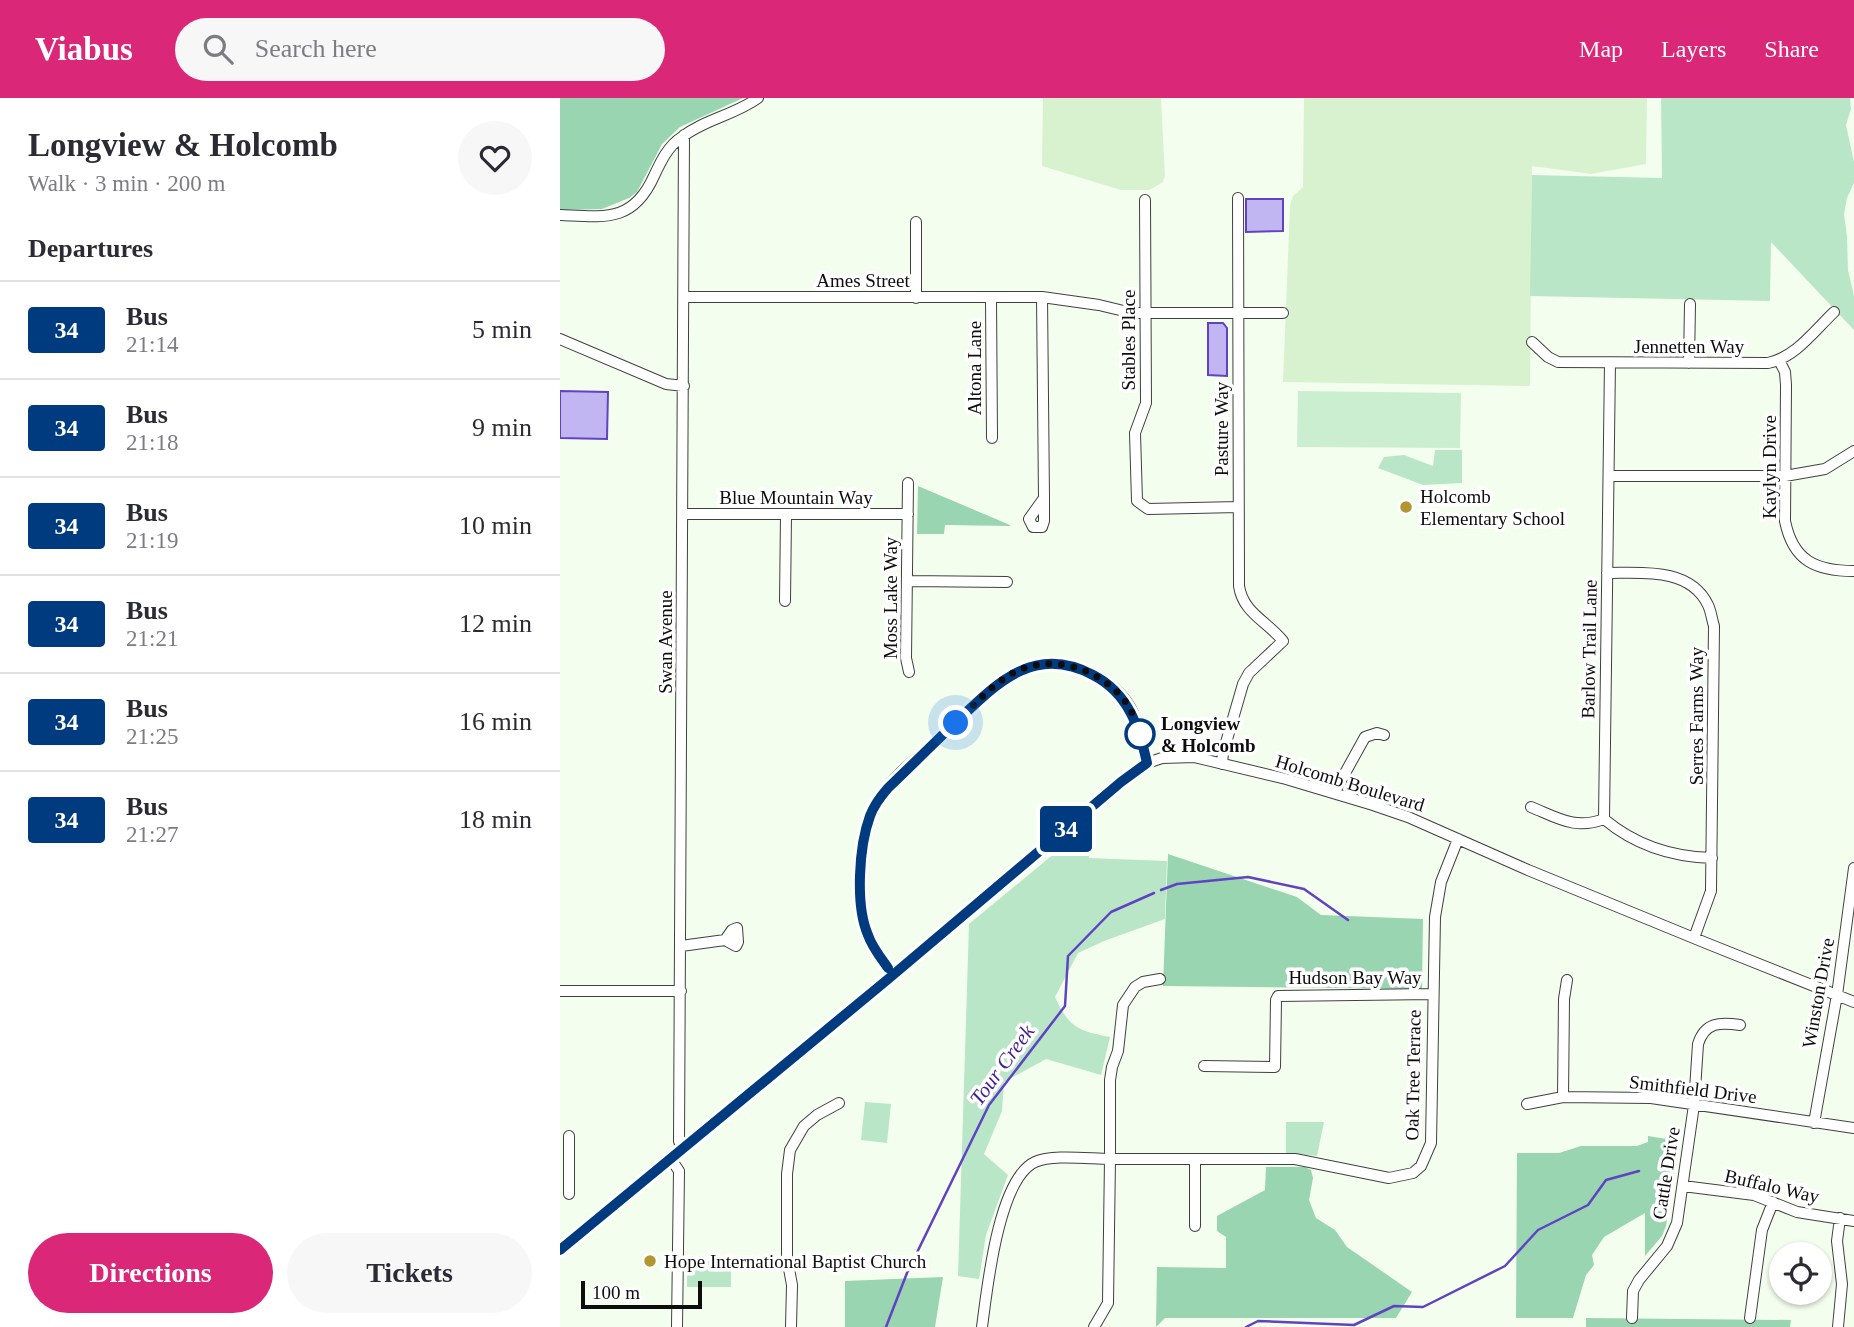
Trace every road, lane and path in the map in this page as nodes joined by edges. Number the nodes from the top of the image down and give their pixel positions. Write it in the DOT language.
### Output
graph roads {
  1 [pos="758,98"];
  2 [pos="684,135"];
  3 [pos="1238,198"];
  4 [pos="1145,200"];
  5 [pos="560,215"];
  6 [pos="916,222"];
  7 [pos="684,297"];
  8 [pos="916,298"];
  9 [pos="991,298"];
  10 [pos="1041,298"];
  11 [pos="1690,304"];
  12 [pos="1834,312"];
  13 [pos="1145,313"];
  14 [pos="1238,313"];
  15 [pos="1283,313"];
  16 [pos="560,339"];
  17 [pos="1532,342"];
  18 [pos="1779,360"];
  19 [pos="1610,363"];
  20 [pos="1689,363"];
  21 [pos="684,386"];
  22 [pos="992,438"];
  23 [pos="1854,451"];
  24 [pos="1609,476"];
  25 [pos="1785,476"];
  26 [pos="908,482"];
  27 [pos="1044,498"];
  28 [pos="1238,507"];
  29 [pos="684,514"];
  30 [pos="908,514"];
  31 [pos="786,515"];
  32 [pos="1854,571"];
  33 [pos="1607,573"];
  34 [pos="907,581"];
  35 [pos="1007,582"];
  36 [pos="785,601"];
  37 [pos="909,672"];
  38 [pos="1384,735"];
  39 [pos="1147,763"];
  40 [pos="1222,764"];
  41 [pos="1334,793"];
  42 [pos="1531,807"];
  43 [pos="1604,819"];
  44 [pos="1458,839"];
  45 [pos="1712,858"];
  46 [pos="1854,868"];
  47 [pos="1694,938"];
  48 [pos="724,940"];
  49 [pos="681,946"];
  50 [pos="894,975"];
  51 [pos="1160,979"];
  52 [pos="1567,980"];
  53 [pos="560,991"];
  54 [pos="681,991"];
  55 [pos="1432,995"];
  56 [pos="1837,995"];
  57 [pos="1854,1002"];
  58 [pos="1740,1025"];
  59 [pos="1204,1066"];
  60 [pos="1563,1097"];
  61 [pos="839,1103"];
  62 [pos="1527,1104"];
  63 [pos="1695,1105"];
  64 [pos="1814,1123"];
  65 [pos="1854,1128"];
  66 [pos="569,1136"];
  67 [pos="682,1150"];
  68 [pos="565,1158"];
  69 [pos="671,1159"];
  70 [pos="1110,1159"];
  71 [pos="1195,1160"];
  72 [pos="1683,1186"];
  73 [pos="569,1194"];
  74 [pos="1773,1202"];
  75 [pos="1840,1218"];
  76 [pos="1854,1221"];
  77 [pos="1195,1226"];
  78 [pos="560,1250"];
  79 [pos="1632,1318"];
  80 [pos="1750,1318"];
  81 [pos="677,1327"];
  82 [pos="791,1327"];
  83 [pos="982,1327"];
  84 [pos="1094,1327"];
  85 [pos="1838,1327"];
  1 -- 2 [label="street"];
  2 -- 5 [label="street"];
  2 -- 7 [label="street, Swan Avenue"];
  3 -- 14 [label="street, Pasture Way"];
  4 -- 13 [label="street, Stables Place"];
  6 -- 8 [label="street"];
  7 -- 8 [label="street, Ames Street"];
  7 -- 21 [label="street, Swan Avenue"];
  8 -- 9 [label="street, Ames Street"];
  9 -- 10 [label="street, Ames Street"];
  9 -- 22 [label="street, Altona Lane"];
  10 -- 13 [label="street, Ames Street"];
  10 -- 27 [label="street"];
  11 -- 20 [label="street"];
  12 -- 18 [label="street"];
  13 -- 14 [label="street, Ames Street"];
  13 -- 28 [label="street, Stables Place"];
  14 -- 15 [label="street, Ames Street"];
  14 -- 28 [label="street, Pasture Way"];
  16 -- 21 [label="street"];
  17 -- 19 [label="street, Jennetten Way"];
  18 -- 20 [label="street, Jennetten Way"];
  18 -- 25 [label="street, Kaylyn Drive"];
  19 -- 20 [label="street, Jennetten Way"];
  19 -- 24 [label="street, Barlow Trail Lane"];
  21 -- 29 [label="street, Swan Avenue"];
  23 -- 25 [label="street"];
  24 -- 25 [label="street"];
  24 -- 33 [label="street, Barlow Trail Lane"];
  25 -- 32 [label="street, Kaylyn Drive"];
  26 -- 30 [label="street, Moss Lake Way"];
  28 -- 40 [label="street, Pasture Way"];
  29 -- 31 [label="street, Blue Mountain Way"];
  29 -- 49 [label="street, Swan Avenue"];
  30 -- 31 [label="street, Blue Mountain Way"];
  30 -- 34 [label="street, Moss Lake Way"];
  31 -- 36 [label="street"];
  33 -- 43 [label="street, Barlow Trail Lane"];
  33 -- 45 [label="street, Serres Farms Way"];
  34 -- 35 [label="street"];
  34 -- 37 [label="street, Moss Lake Way"];
  38 -- 41 [label="street"];
  39 -- 40 [label="street, Holcomb Boulevard"];
  39 -- 50 [label="street, Holcomb Boulevard"];
  39 -- 50 [label="street"];
  40 -- 41 [label="street, Holcomb Boulevard"];
  41 -- 44 [label="street, Holcomb Boulevard"];
  42 -- 43 [label="street"];
  43 -- 45 [label="street"];
  44 -- 47 [label="street, Holcomb Boulevard"];
  44 -- 55 [label="street, Oak Tree Terrace"];
  45 -- 47 [label="street, Serres Farms Way"];
  46 -- 56 [label="street, Winston Drive"];
  47 -- 56 [label="street, Holcomb Boulevard"];
  48 -- 49 [label="street"];
  49 -- 54 [label="street, Swan Avenue"];
  50 -- 67 [label="street, Holcomb Boulevard"];
  51 -- 70 [label="street"];
  52 -- 60 [label="street"];
  53 -- 54 [label="street"];
  54 -- 67 [label="street, Swan Avenue"];
  55 -- 59 [label="street, Hudson Bay Way"];
  55 -- 71 [label="street, Oak Tree Terrace"];
  56 -- 57 [label="street, Holcomb Boulevard"];
  56 -- 64 [label="street, Winston Drive"];
  58 -- 63 [label="street, Cattle Drive"];
  60 -- 62 [label="street, Smithfield Drive"];
  60 -- 63 [label="street, Smithfield Drive"];
  61 -- 82 [label="street"];
  63 -- 64 [label="street, Smithfield Drive"];
  63 -- 72 [label="street, Cattle Drive"];
  64 -- 65 [label="street, Smithfield Drive"];
  66 -- 68 [label="street"];
  67 -- 69 [label="street, Holcomb Boulevard"];
  68 -- 73 [label="street"];
  69 -- 78 [label="street, Holcomb Boulevard"];
  69 -- 81 [label="street"];
  70 -- 71 [label="street, Oak Tree Terrace"];
  70 -- 83 [label="street, Oak Tree Terrace"];
  70 -- 84 [label="street"];
  71 -- 77 [label="street"];
  72 -- 74 [label="street, Buffalo Way"];
  72 -- 79 [label="street, Cattle Drive"];
  74 -- 75 [label="street, Buffalo Way"];
  74 -- 80 [label="street"];
  75 -- 76 [label="street, Buffalo Way"];
  75 -- 85 [label="street"];
}
